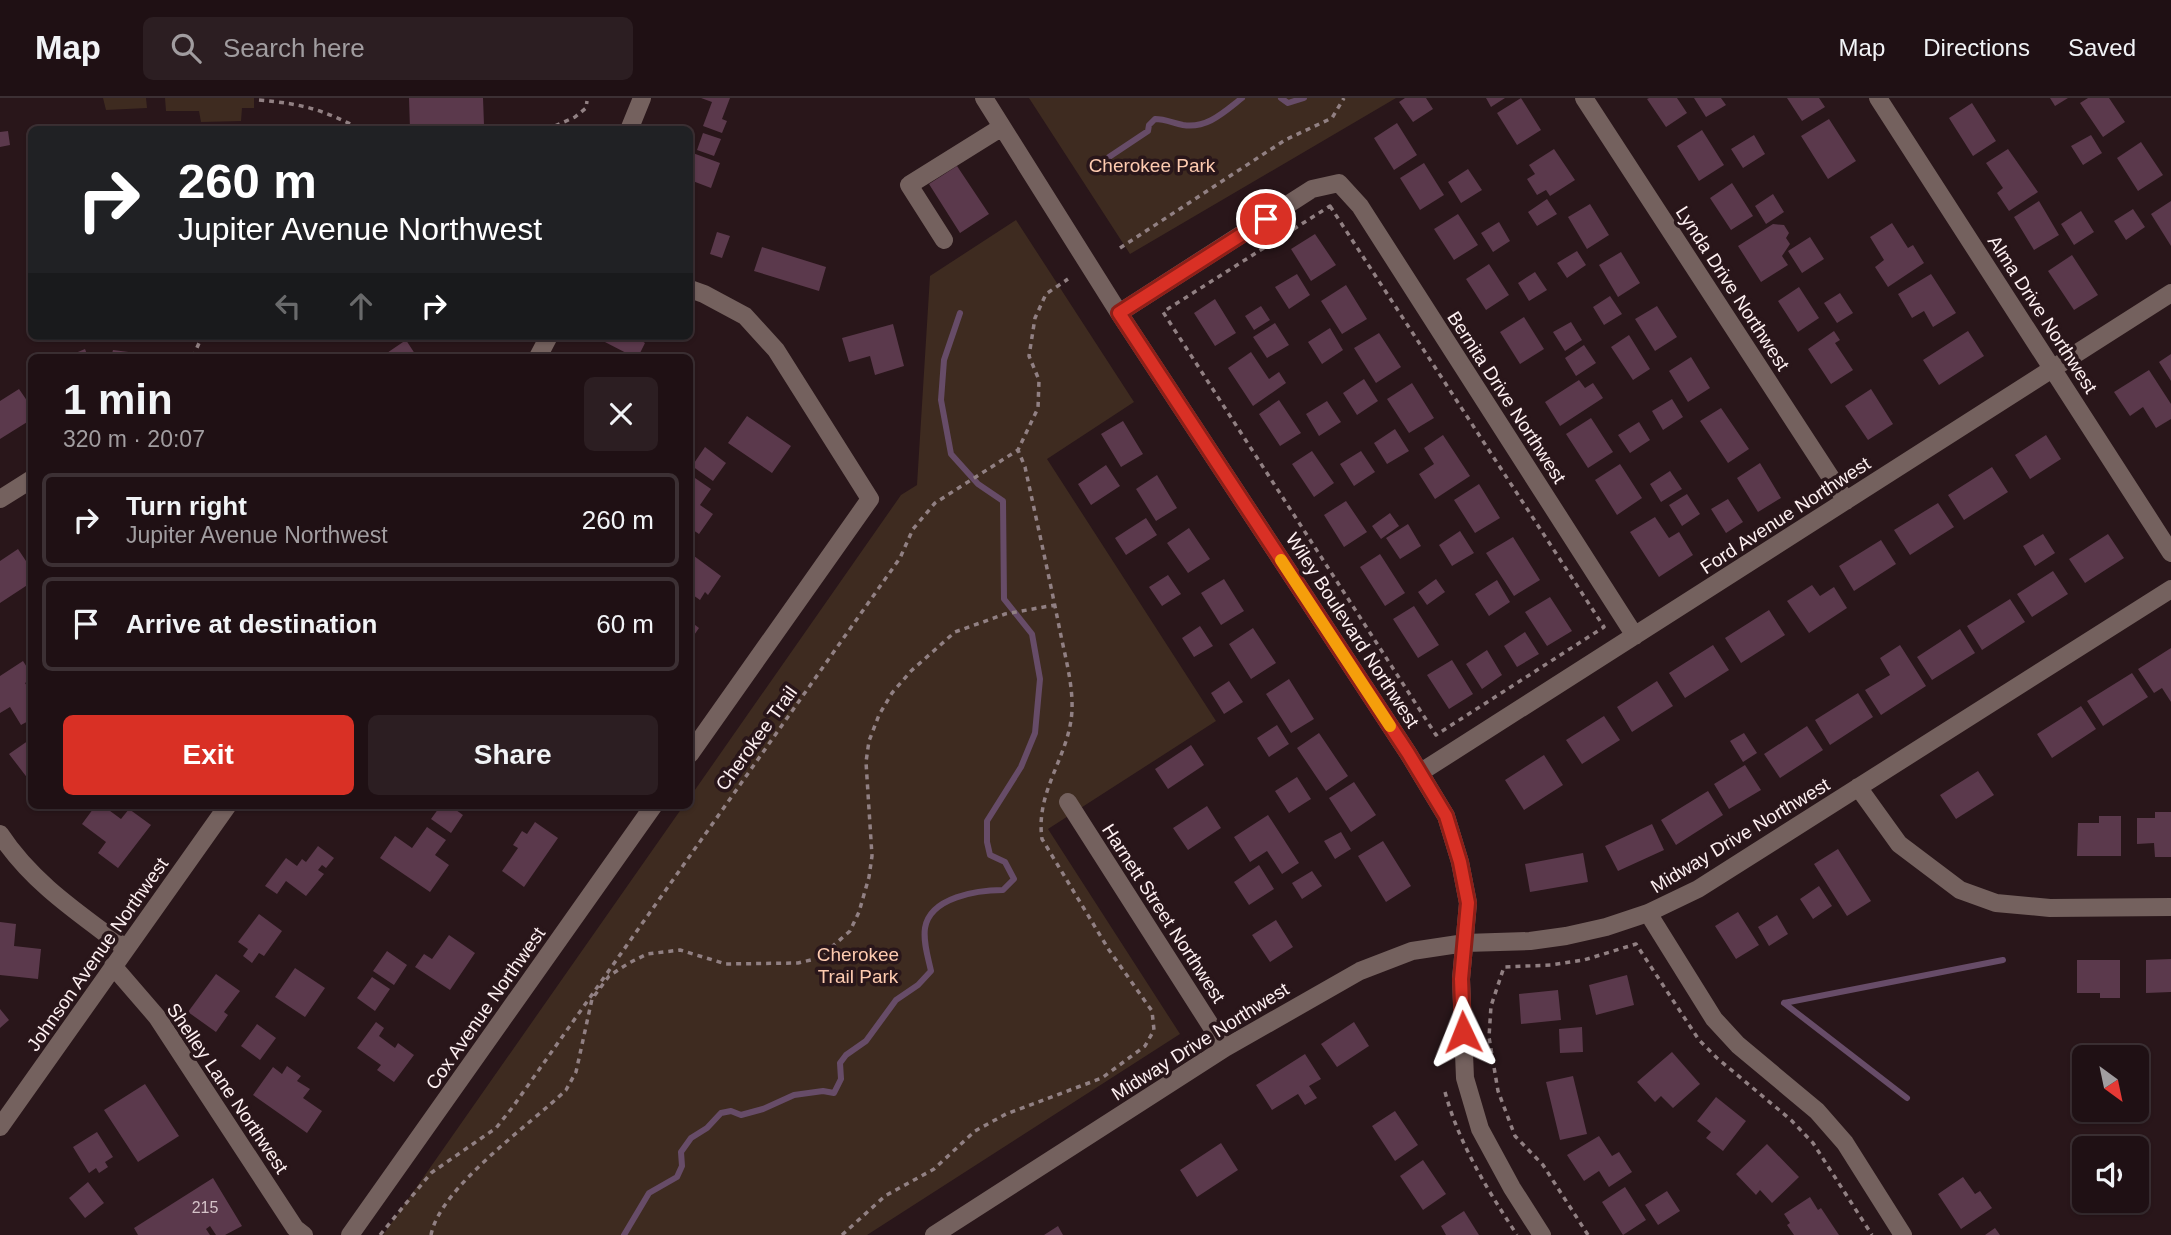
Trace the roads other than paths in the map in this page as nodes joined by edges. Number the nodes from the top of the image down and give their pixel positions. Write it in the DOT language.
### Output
graph roads {
  1 [pos="641,98"];
  2 [pos="984,98"];
  3 [pos="1584,98"];
  4 [pos="1878,98"];
  5 [pos="630,126"];
  6 [pos="1002,127"];
  7 [pos="944,240"];
  8 [pos="693,290"];
  9 [pos="2171,293"];
  10 [pos="1119,313"];
  11 [pos="2053,369"];
  12 [pos="28,482"];
  13 [pos="0,499"];
  14 [pos="1846,501"];
  15 [pos="2171,553"];
  16 [pos="2171,589"];
  17 [pos="1635,636"];
  18 [pos="693,750"];
  19 [pos="1421,772"];
  20 [pos="1858,787"];
  21 [pos="1068,802"];
  22 [pos="225,809"];
  23 [pos="651,809"];
  24 [pos="0,834"];
  25 [pos="2171,906"];
  26 [pos="1648,913"];
  27 [pos="1465,943"];
  28 [pos="125,948"];
  29 [pos="113,966"];
  30 [pos="1225,1048"];
  31 [pos="0,1127"];
  32 [pos="295,1233"];
  33 [pos="350,1235"];
  34 [pos="934,1235"];
  35 [pos="1542,1235"];
  36 [pos="1903,1235"];
  1 -- 5 [label="street"];
  2 -- 6 [label="street, Wiley Boulevard Northwest"];
  3 -- 14 [label="street, Lynda Drive Northwest"];
  4 -- 11 [label="street, Alma Drive Northwest"];
  6 -- 7 [label="street"];
  6 -- 10 [label="street, Wiley Boulevard Northwest"];
  8 -- 18 [label="street"];
  9 -- 11 [label="street, Ford Avenue Northwest"];
  10 -- 17 [label="street, Bernita Drive Northwest"];
  10 -- 19 [label="street, Wiley Boulevard Northwest"];
  11 -- 14 [label="street, Ford Avenue Northwest"];
  11 -- 15 [label="street, Alma Drive Northwest"];
  12 -- 13 [label="street"];
  14 -- 17 [label="street, Ford Avenue Northwest"];
  16 -- 20 [label="street, Midway Drive Northwest"];
  17 -- 19 [label="street, Ford Avenue Northwest"];
  19 -- 27 [label="street, Wiley Boulevard Northwest"];
  20 -- 25 [label="street"];
  20 -- 26 [label="street, Midway Drive Northwest"];
  21 -- 30 [label="street, Harnett Street Northwest"];
  22 -- 28 [label="street, Johnson Avenue Northwest"];
  23 -- 33 [label="street, Cox Avenue Northwest"];
  24 -- 28 [label="street"];
  26 -- 27 [label="street, Midway Drive Northwest"];
  26 -- 36 [label="street"];
  27 -- 30 [label="street, Midway Drive Northwest"];
  27 -- 35 [label="street, Wiley Boulevard Northwest"];
  28 -- 29 [label="street, Johnson Avenue Northwest"];
  29 -- 31 [label="street, Johnson Avenue Northwest"];
  29 -- 32 [label="street, Shelley Lane Northwest"];
  30 -- 34 [label="street, Midway Drive Northwest"];
}
